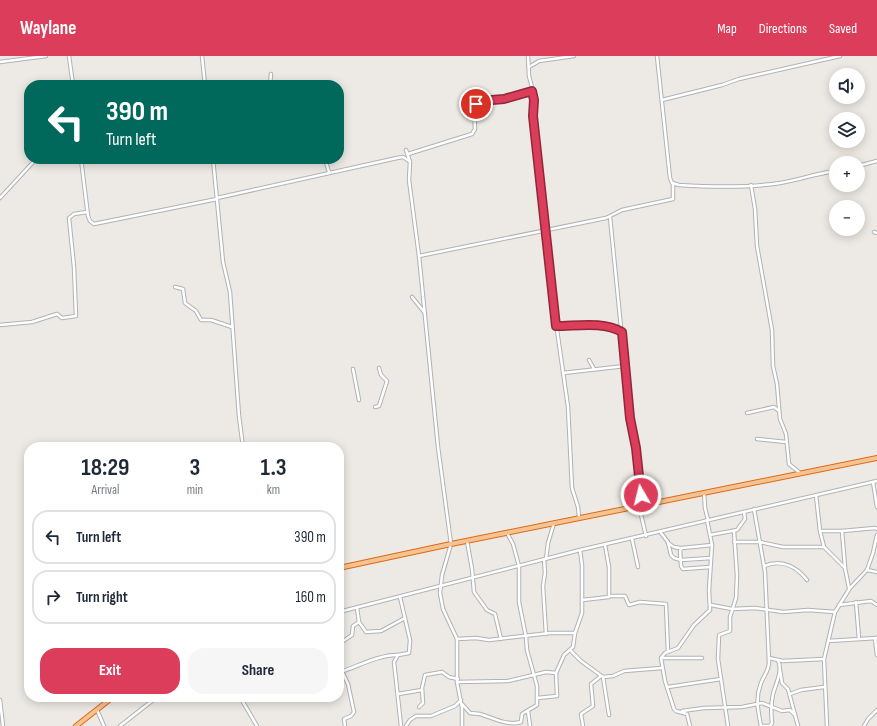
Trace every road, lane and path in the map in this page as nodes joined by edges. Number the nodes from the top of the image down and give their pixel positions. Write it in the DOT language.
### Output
graph roads {
  1 [pos="46,56"];
  2 [pos="69,56"];
  3 [pos="202,56"];
  4 [pos="528,56"];
  5 [pos="574,56"];
  6 [pos="657,56"];
  7 [pos="840,56"];
  8 [pos="0,62"];
  9 [pos="529,67"];
  10 [pos="271,74"];
  11 [pos="72,80"];
  12 [pos="204,80"];
  13 [pos="270,80"];
  14 [pos="532,91"];
  15 [pos="662,100"];
  16 [pos="406,150"];
  17 [pos="408,154"];
  18 [pos="877,161"];
  19 [pos="410,162"];
  20 [pos="31,164"];
  21 [pos="82,164"];
  22 [pos="214,164"];
  23 [pos="327,164"];
  24 [pos="865,164"];
  25 [pos="330,172"];
  26 [pos="829,172"];
  27 [pos="673,184"];
  28 [pos="752,185"];
  29 [pos="0,198"];
  30 [pos="217,199"];
  31 [pos="87,212"];
  32 [pos="610,217"];
  33 [pos="547,230"];
  34 [pos="419,256"];
  35 [pos="176,288"];
  36 [pos="412,298"];
  37 [pos="425,313"];
  38 [pos="0,325"];
  39 [pos="556,326"];
  40 [pos="232,328"];
  41 [pos="622,332"];
  42 [pos="589,360"];
  43 [pos="625,366"];
  44 [pos="354,368"];
  45 [pos="379,368"];
  46 [pos="594,369"];
  47 [pos="563,374"];
  48 [pos="359,400"];
  49 [pos="375,407"];
  50 [pos="780,411"];
  51 [pos="747,413"];
  52 [pos="757,439"];
  53 [pos="243,442"];
  54 [pos="786,442"];
  55 [pos="877,458"];
  56 [pos="800,473"];
  57 [pos="875,481"];
  58 [pos="704,493"];
  59 [pos="816,495"];
  60 [pos="646,505"];
  61 [pos="639,506"];
  62 [pos="877,507"];
  63 [pos="754,510"];
  64 [pos="744,512"];
  65 [pos="579,518"];
  66 [pos="708,520"];
  67 [pos="554,523"];
  68 [pos="877,529"];
  69 [pos="734,531"];
  70 [pos="820,531"];
  71 [pos="842,531"];
  72 [pos="507,533"];
  73 [pos="661,533"];
  74 [pos="710,535"];
  75 [pos="877,535"];
  76 [pos="646,536"];
  77 [pos="632,539"];
  78 [pos="467,541"];
  79 [pos="668,542"];
  80 [pos="734,542"];
  81 [pos="760,542"];
  82 [pos="451,544"];
  83 [pos="605,545"];
  84 [pos="712,545"];
  85 [pos="824,547"];
  86 [pos="680,548"];
  87 [pos="580,550"];
  88 [pos="873,553"];
  89 [pos="877,554"];
  90 [pos="711,558"];
  91 [pos="545,559"];
  92 [pos="680,560"];
  93 [pos="519,566"];
  94 [pos="764,566"];
  95 [pos="344,567"];
  96 [pos="638,567"];
  97 [pos="710,567"];
  98 [pos="845,568"];
  99 [pos="866,570"];
  100 [pos="877,572"];
  101 [pos="472,578"];
  102 [pos="807,580"];
  103 [pos="440,586"];
  104 [pos="850,588"];
  105 [pos="609,596"];
  106 [pos="400,597"];
  107 [pos="582,600"];
  108 [pos="856,602"];
  109 [pos="711,605"];
  110 [pos="839,605"];
  111 [pos="877,605"];
  112 [pos="357,608"];
  113 [pos="732,609"];
  114 [pos="766,610"];
  115 [pos="344,611"];
  116 [pos="835,612"];
  117 [pos="405,618"];
  118 [pos="359,622"];
  119 [pos="575,633"];
  120 [pos="546,634"];
  121 [pos="526,636"];
  122 [pos="876,638"];
  123 [pos="457,639"];
  124 [pos="501,639"];
  125 [pos="859,639"];
  126 [pos="344,641"];
  127 [pos="828,641"];
  128 [pos="571,651"];
  129 [pos="668,652"];
  130 [pos="398,655"];
  131 [pos="877,655"];
  132 [pos="662,658"];
  133 [pos="702,658"];
  134 [pos="768,658"];
  135 [pos="824,659"];
  136 [pos="778,660"];
  137 [pos="662,668"];
  138 [pos="780,669"];
  139 [pos="344,671"];
  140 [pos="556,673"];
  141 [pos="344,675"];
  142 [pos="534,675"];
  143 [pos="602,676"];
  144 [pos="721,679"];
  145 [pos="458,681"];
  146 [pos="668,687"];
  147 [pos="824,687"];
  148 [pos="422,690"];
  149 [pos="398,694"];
  150 [pos="790,694"];
  151 [pos="537,698"];
  152 [pos="0,700"];
  153 [pos="461,700"];
  154 [pos="107,702"];
  155 [pos="151,702"];
  156 [pos="243,702"];
  157 [pos="462,704"];
  158 [pos="756,705"];
  159 [pos="420,707"];
  160 [pos="726,707"];
  161 [pos="772,707"];
  162 [pos="97,710"];
  163 [pos="528,710"];
  164 [pos="877,710"];
  165 [pos="682,711"];
  166 [pos="609,715"];
  167 [pos="795,715"];
  168 [pos="506,725"];
  169 [pos="3,726"];
  170 [pos="76,726"];
  171 [pos="104,726"];
  172 [pos="120,726"];
  173 [pos="257,726"];
  174 [pos="346,726"];
  175 [pos="401,726"];
  176 [pos="406,726"];
  177 [pos="462,726"];
  178 [pos="530,726"];
  179 [pos="583,726"];
  180 [pos="690,726"];
  181 [pos="728,726"];
  182 [pos="761,726"];
  183 [pos="798,726"];
  184 [pos="827,726"];
  185 [pos="864,726"];
  1 -- 8 [label="street"];
  2 -- 11 [label="street"];
  3 -- 12 [label="street"];
  4 -- 9 [label="street"];
  5 -- 9 [label="street"];
  6 -- 15 [label="street"];
  7 -- 15 [label="street"];
  9 -- 14 [label="street"];
  10 -- 13 [label="street"];
  14 -- 17 [label="street"];
  14 -- 33 [label="street"];
  15 -- 27 [label="street"];
  16 -- 17 [label="street"];
  17 -- 19 [label="street"];
  18 -- 24 [label="street"];
  19 -- 25 [label="street"];
  19 -- 34 [label="street"];
  20 -- 29 [label="street"];
  21 -- 31 [label="street"];
  22 -- 30 [label="street"];
  23 -- 25 [label="street"];
  25 -- 30 [label="street"];
  26 -- 28 [label="street"];
  27 -- 28 [label="street"];
  27 -- 32 [label="street"];
  28 -- 50 [label="street"];
  30 -- 31 [label="street"];
  30 -- 40 [label="street"];
  31 -- 38 [label="street"];
  32 -- 33 [label="street"];
  32 -- 41 [label="street"];
  33 -- 34 [label="street"];
  33 -- 39 [label="street"];
  34 -- 37 [label="street"];
  35 -- 40 [label="street"];
  36 -- 37 [label="street"];
  37 -- 82 [label="street"];
  39 -- 41 [label="street"];
  39 -- 47 [label="street"];
  40 -- 53 [label="street"];
  41 -- 43 [label="street"];
  42 -- 46 [label="street"];
  43 -- 46 [label="street"];
  43 -- 60 [label="street"];
  44 -- 48 [label="street"];
  45 -- 49 [label="street"];
  46 -- 47 [label="street"];
  47 -- 65 [label="street"];
  50 -- 51 [label="street"];
  50 -- 54 [label="street"];
  52 -- 54 [label="street"];
  54 -- 56 [label="street"];
  55 -- 56 [label="highway"];
  56 -- 58 [label="highway"];
  57 -- 59 [label="street"];
  57 -- 62 [label="street"];
  58 -- 60 [label="highway"];
  58 -- 66 [label="street"];
  59 -- 63 [label="street"];
  59 -- 70 [label="street"];
  60 -- 61 [label="highway"];
  61 -- 65 [label="highway"];
  61 -- 76 [label="street"];
  63 -- 64 [label="street"];
  63 -- 81 [label="street"];
  64 -- 66 [label="street"];
  64 -- 69 [label="street"];
  65 -- 67 [label="highway"];
  66 -- 73 [label="street"];
  66 -- 74 [label="street"];
  67 -- 72 [label="highway"];
  67 -- 91 [label="street"];
  68 -- 71 [label="street"];
  69 -- 74 [label="street"];
  69 -- 80 [label="street"];
  70 -- 71 [label="street"];
  70 -- 85 [label="street"];
  71 -- 98 [label="street"];
  72 -- 78 [label="highway"];
  72 -- 93 [label="street"];
  73 -- 76 [label="street"];
  73 -- 79 [label="street"];
  74 -- 84 [label="street"];
  75 -- 88 [label="street"];
  76 -- 77 [label="street"];
  77 -- 83 [label="street"];
  77 -- 96 [label="street"];
  78 -- 82 [label="highway"];
  78 -- 101 [label="street"];
  79 -- 86 [label="street"];
  79 -- 92 [label="street"];
  80 -- 81 [label="street"];
  80 -- 113 [label="street"];
  81 -- 85 [label="street"];
  81 -- 94 [label="street"];
  82 -- 95 [label="highway"];
  82 -- 103 [label="street"];
  83 -- 87 [label="street"];
  83 -- 105 [label="street"];
  84 -- 86 [label="street"];
  84 -- 90 [label="street"];
  85 -- 98 [label="street"];
  86 -- 92 [label="street"];
  87 -- 91 [label="street"];
  87 -- 107 [label="street"];
  88 -- 89 [label="street"];
  88 -- 99 [label="street"];
  90 -- 92 [label="street"];
  90 -- 97 [label="street"];
  91 -- 93 [label="street"];
  91 -- 120 [label="street"];
  92 -- 97 [label="street"];
  93 -- 101 [label="street"];
  93 -- 121 [label="street"];
  94 -- 102 [label="street"];
  94 -- 114 [label="street"];
  97 -- 109 [label="street"];
  98 -- 104 [label="street"];
  99 -- 100 [label="street"];
  99 -- 104 [label="street"];
  101 -- 103 [label="street"];
  101 -- 124 [label="street"];
  103 -- 106 [label="street"];
  103 -- 123 [label="street"];
  104 -- 110 [label="street"];
  105 -- 107 [label="street"];
  105 -- 129 [label="street"];
  106 -- 112 [label="street"];
  106 -- 117 [label="street"];
  107 -- 119 [label="street"];
  108 -- 110 [label="street"];
  108 -- 111 [label="street"];
  108 -- 125 [label="street"];
  109 -- 113 [label="street"];
  109 -- 129 [label="street"];
  110 -- 116 [label="street"];
  112 -- 115 [label="street"];
  112 -- 118 [label="street"];
  113 -- 114 [label="street"];
  113 -- 144 [label="street"];
  114 -- 116 [label="street"];
  114 -- 134 [label="street"];
  116 -- 127 [label="street"];
  117 -- 118 [label="street"];
  117 -- 130 [label="street"];
  118 -- 126 [label="street"];
  119 -- 120 [label="street"];
  119 -- 128 [label="street"];
  120 -- 121 [label="street"];
  121 -- 124 [label="street"];
  121 -- 142 [label="street"];
  122 -- 125 [label="street"];
  122 -- 131 [label="street"];
  123 -- 124 [label="street"];
  123 -- 145 [label="street"];
  125 -- 127 [label="street"];
  127 -- 135 [label="street"];
  128 -- 140 [label="street"];
  128 -- 143 [label="street"];
  129 -- 132 [label="street"];
  130 -- 139 [label="street"];
  130 -- 149 [label="street"];
  132 -- 133 [label="street"];
  132 -- 137 [label="street"];
  134 -- 136 [label="street"];
  134 -- 158 [label="street"];
  135 -- 136 [label="street"];
  135 -- 147 [label="street"];
  136 -- 138 [label="street"];
  137 -- 143 [label="street"];
  137 -- 146 [label="street"];
  138 -- 150 [label="street"];
  138 -- 161 [label="street"];
  140 -- 142 [label="street"];
  140 -- 151 [label="street"];
  141 -- 174 [label="street"];
  142 -- 145 [label="street"];
  142 -- 151 [label="street"];
  143 -- 166 [label="street"];
  143 -- 179 [label="street"];
  144 -- 146 [label="street"];
  144 -- 160 [label="street"];
  145 -- 148 [label="street"];
  145 -- 153 [label="street"];
  146 -- 165 [label="street"];
  147 -- 150 [label="street"];
  147 -- 184 [label="street"];
  148 -- 149 [label="street"];
  148 -- 159 [label="street"];
  149 -- 175 [label="street"];
  150 -- 167 [label="street"];
  151 -- 163 [label="street"];
  152 -- 169 [label="street"];
  153 -- 157 [label="street"];
  153 -- 176 [label="street"];
  154 -- 162 [label="highway"];
  155 -- 172 [label="street"];
  156 -- 173 [label="street"];
  157 -- 168 [label="street"];
  157 -- 177 [label="street"];
  158 -- 160 [label="street"];
  158 -- 161 [label="street"];
  158 -- 182 [label="street"];
  160 -- 165 [label="street"];
  160 -- 181 [label="street"];
  161 -- 167 [label="street"];
  161 -- 182 [label="street"];
  162 -- 170 [label="highway"];
  162 -- 171 [label="street"];
  163 -- 168 [label="street"];
  163 -- 178 [label="street"];
  164 -- 185 [label="street"];
  165 -- 180 [label="street"];
  167 -- 183 [label="street"];
}
